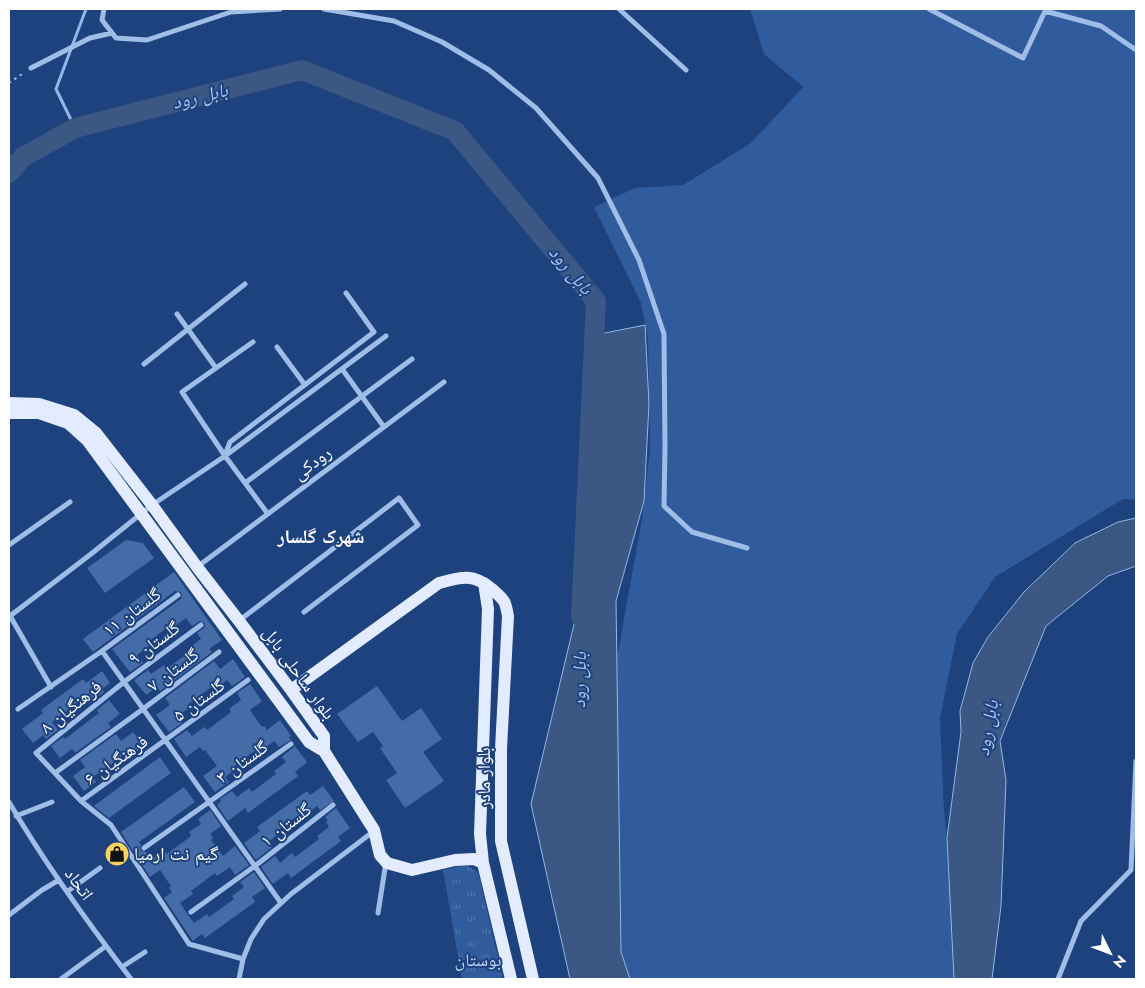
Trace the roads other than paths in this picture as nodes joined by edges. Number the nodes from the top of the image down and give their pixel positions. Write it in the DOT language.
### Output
graph roads {
  1 [pos="104,9"];
  2 [pos="280,9"];
  3 [pos="324,9"];
  4 [pos="619,9"];
  5 [pos="929,9"];
  6 [pos="1045,10"];
  7 [pos="112,33"];
  8 [pos="1136,50"];
  9 [pos="31,68"];
  10 [pos="686,70"];
  11 [pos="246,284"];
  12 [pos="346,293"];
  13 [pos="177,314"];
  14 [pos="187,328"];
  15 [pos="386,336"];
  16 [pos="253,342"];
  17 [pos="277,347"];
  18 [pos="412,359"];
  19 [pos="144,364"];
  20 [pos="216,368"];
  21 [pos="342,369"];
  22 [pos="444,382"];
  23 [pos="305,385"];
  24 [pos="362,396"];
  25 [pos="9,403"];
  26 [pos="9,413"];
  27 [pos="384,427"];
  28 [pos="225,456"];
  29 [pos="245,483"];
  30 [pos="70,502"];
  31 [pos="152,504"];
  32 [pos="141,513"];
  33 [pos="268,514"];
  34 [pos="9,545"];
  35 [pos="746,548"];
  36 [pos="197,567"];
  37 [pos="484,583"];
  38 [pos="178,595"];
  39 [pos="304,612"];
  40 [pos="9,615"];
  41 [pos="240,621"];
  42 [pos="201,625"];
  43 [pos="102,651"];
  44 [pos="219,652"];
  45 [pos="248,680"];
  46 [pos="124,682"];
  47 [pos="51,687"];
  48 [pos="291,690"];
  49 [pos="143,709"];
  50 [pos="18,710"];
  51 [pos="166,741"];
  52 [pos="291,744"];
  53 [pos="324,751"];
  54 [pos="1136,761"];
  55 [pos="55,773"];
  56 [pos="81,800"];
  57 [pos="9,802"];
  58 [pos="52,802"];
  59 [pos="209,802"];
  60 [pos="333,805"];
  61 [pos="16,816"];
  62 [pos="374,830"];
  63 [pos="144,848"];
  64 [pos="386,861"];
  65 [pos="483,863"];
  66 [pos="255,866"];
  67 [pos="100,868"];
  68 [pos="59,880"];
  69 [pos="68,892"];
  70 [pos="281,903"];
  71 [pos="191,912"];
  72 [pos="378,913"];
  73 [pos="9,915"];
  74 [pos="106,946"];
  75 [pos="145,952"];
  76 [pos="243,959"];
  77 [pos="122,967"];
  78 [pos="61,979"];
  79 [pos="132,979"];
  80 [pos="239,979"];
  81 [pos="511,979"];
  82 [pos="533,979"];
  83 [pos="1058,979"];
  1 -- 7 [label="street"];
  2 -- 7 [label="street"];
  3 -- 35 [label="street"];
  4 -- 10 [label="street"];
  5 -- 6 [label="street"];
  6 -- 8 [label="street"];
  7 -- 9 [label="street"];
  11 -- 14 [label="street"];
  12 -- 23 [label="street"];
  13 -- 14 [label="street"];
  14 -- 19 [label="street"];
  14 -- 20 [label="street"];
  15 -- 21 [label="street"];
  16 -- 20 [label="street"];
  17 -- 23 [label="street"];
  18 -- 24 [label="street"];
  20 -- 28 [label="street"];
  21 -- 24 [label="street"];
  21 -- 28 [label="street"];
  22 -- 27 [label="street, رودکی"];
  23 -- 28 [label="street"];
  24 -- 27 [label="street"];
  24 -- 29 [label="street"];
  25 -- 31 [label="main road, بلوار ساحلی بابل"];
  26 -- 32 [label="main road, بلوار ساحلی بابل"];
  27 -- 33 [label="street, رودکی"];
  28 -- 29 [label="street"];
  28 -- 31 [label="street"];
  29 -- 33 [label="street"];
  30 -- 34 [label="street"];
  31 -- 32 [label="street"];
  31 -- 36 [label="main road, بلوار ساحلی بابل"];
  32 -- 40 [label="street"];
  32 -- 53 [label="main road, بلوار ساحلی بابل"];
  33 -- 36 [label="street, رودکی"];
  36 -- 41 [label="main road, بلوار ساحلی بابل"];
  37 -- 48 [label="main road, بلوار مادر"];
  37 -- 65 [label="main road, بلوار مادر"];
  37 -- 82 [label="main road, بلوار مادر"];
  38 -- 43 [label="street, گلستان ۱۱"];
  39 -- 41 [label="street"];
  40 -- 47 [label="street"];
  41 -- 48 [label="main road, بلوار ساحلی بابل"];
  42 -- 46 [label="street, گلستان ۹"];
  43 -- 46 [label="street"];
  43 -- 47 [label="street, گلستان ۱۱"];
  44 -- 49 [label="street, گلستان ۷"];
  45 -- 51 [label="street, گلستان ۵"];
  46 -- 49 [label="street"];
  46 -- 55 [label="street, فرهنگیان ۸"];
  47 -- 50 [label="street, گلستان ۱۱"];
  48 -- 53 [label="main road, بلوار ساحلی بابل"];
  49 -- 51 [label="street"];
  49 -- 55 [label="street, گلستان ۷"];
  51 -- 56 [label="street, فرهنگیان ۶"];
  51 -- 59 [label="street"];
  52 -- 59 [label="street, گلستان ۳"];
  53 -- 62 [label="main road"];
  54 -- 83 [label="street"];
  55 -- 56 [label="street"];
  56 -- 76 [label="street"];
  57 -- 61 [label="street, اتحاد"];
  58 -- 61 [label="street"];
  59 -- 63 [label="street, گلستان ۳"];
  59 -- 66 [label="street"];
  60 -- 66 [label="street, گلستان ۱"];
  61 -- 68 [label="street, اتحاد"];
  62 -- 64 [label="main road"];
  62 -- 70 [label="street"];
  64 -- 65 [label="main road"];
  64 -- 72 [label="street"];
  65 -- 81 [label="main road, بلوار مادر"];
  66 -- 70 [label="street"];
  66 -- 71 [label="street, گلستان ۱"];
  67 -- 69 [label="street"];
  68 -- 69 [label="street, اتحاد"];
  68 -- 73 [label="street"];
  69 -- 74 [label="street, اتحاد"];
  70 -- 76 [label="street"];
  74 -- 77 [label="street, اتحاد"];
  74 -- 78 [label="street"];
  75 -- 77 [label="street"];
  76 -- 80 [label="street"];
  77 -- 79 [label="street, اتحاد"];
}
